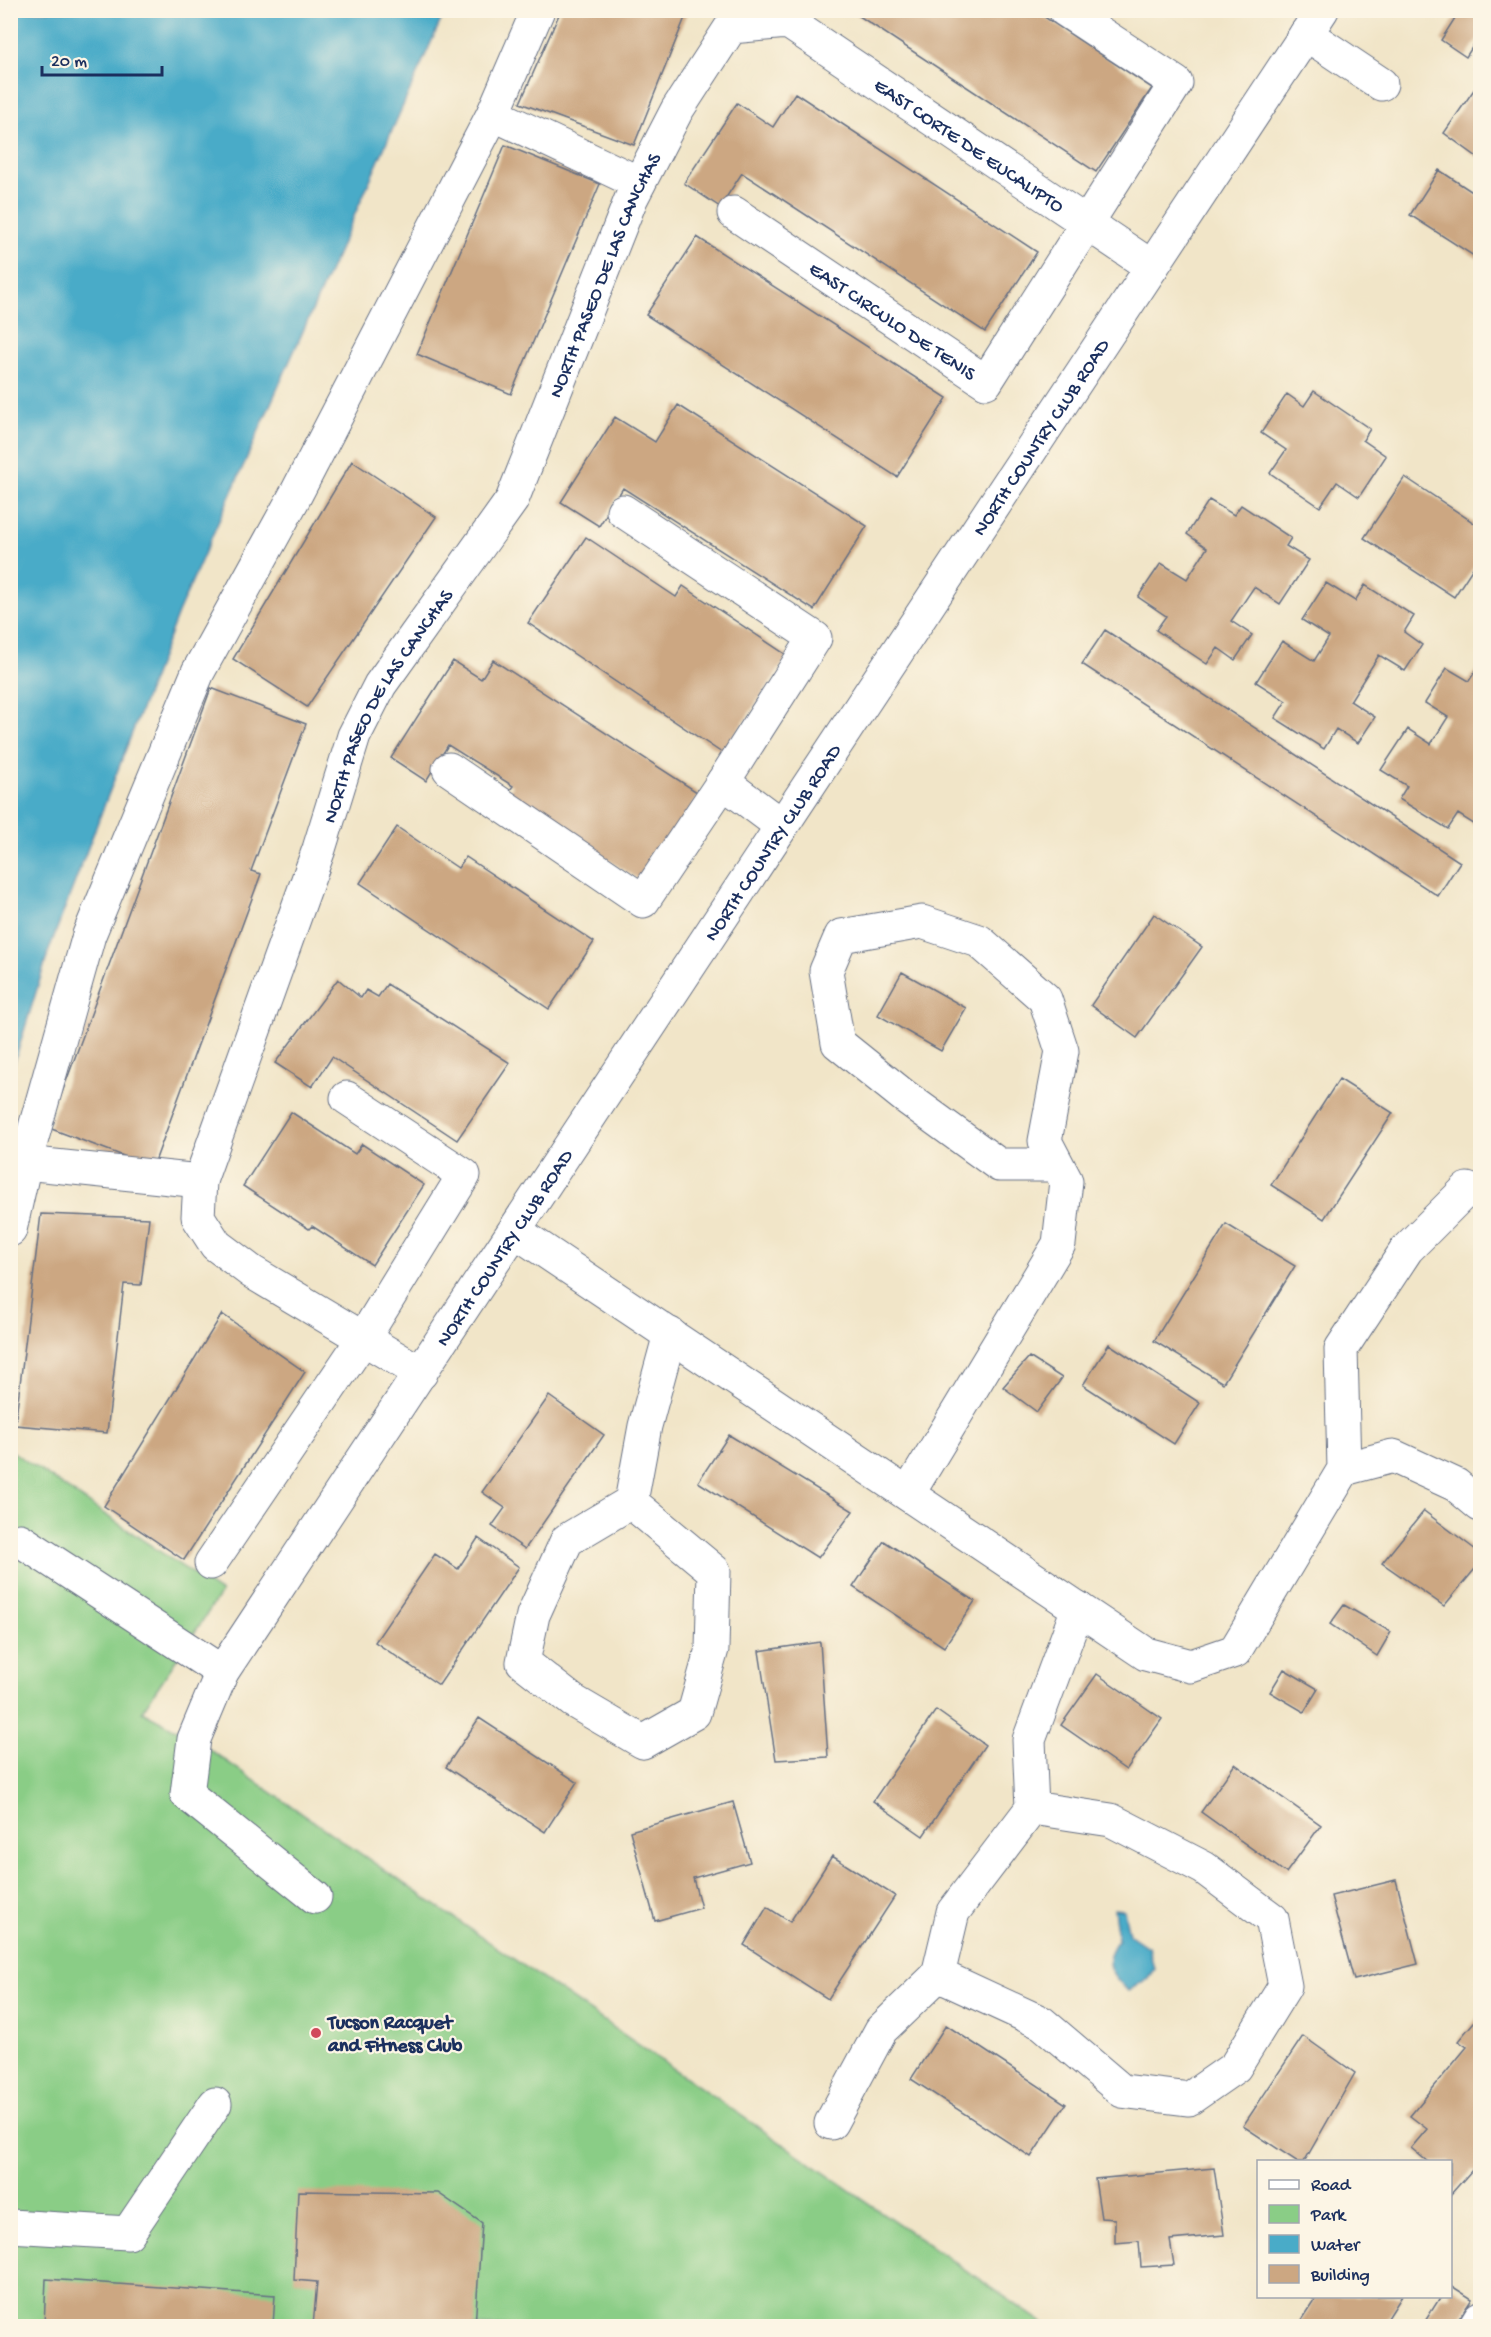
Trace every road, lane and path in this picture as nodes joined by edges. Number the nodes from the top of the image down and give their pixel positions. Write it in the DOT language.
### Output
graph roads {
  1 [pos="538,10"];
  2 [pos="1065,10"];
  3 [pos="788,22"];
  4 [pos="1314,22"];
  5 [pos="1381,84"];
  6 [pos="493,114"];
  7 [pos="639,183"];
  8 [pos="734,213"];
  9 [pos="1087,223"];
  10 [pos="1152,267"];
  11 [pos="623,511"];
  12 [pos="449,769"];
  13 [pos="723,782"];
  14 [pos="782,826"];
  15 [pos="347,1098"];
  16 [pos="25,1163"];
  17 [pos="1057,1165"];
  18 [pos="200,1181"];
  19 [pos="1480,1194"];
  20 [pos="10,1230"];
  21 [pos="515,1231"];
  22 [pos="670,1334"];
  23 [pos="363,1339"];
  24 [pos="421,1373"];
  25 [pos="1344,1469"];
  26 [pos="908,1494"];
  27 [pos="631,1502"];
  28 [pos="1480,1505"];
  29 [pos="20,1540"];
  30 [pos="211,1563"];
  31 [pos="1078,1608"];
  32 [pos="222,1672"];
  33 [pos="1032,1808"];
  34 [pos="315,1897"];
  35 [pos="938,1975"];
  36 [pos="215,2104"];
  37 [pos="831,2123"];
  38 [pos="10,2226"];
  39 [pos="1480,2318"];
  40 [pos="1475,2326"];
  1 -- 6 [label="street"];
  2 -- 9 [label="street"];
  3 -- 7 [label="street, NORTH PASEO DE LAS CANCHAS"];
  3 -- 9 [label="street, EAST CORTE DE EUCALIPTO"];
  4 -- 5 [label="street"];
  4 -- 10 [label="street, NORTH COUNTRY CLUB ROAD"];
  6 -- 7 [label="street"];
  6 -- 16 [label="street"];
  7 -- 18 [label="street, NORTH PASEO DE LAS CANCHAS"];
  8 -- 9 [label="street, EAST CIRCULO DE TENIS"];
  9 -- 10 [label="street, EAST CORTE DE EUCALIPTO"];
  10 -- 14 [label="street, NORTH COUNTRY CLUB ROAD"];
  11 -- 13 [label="street"];
  12 -- 13 [label="street"];
  13 -- 14 [label="street"];
  14 -- 21 [label="street, NORTH COUNTRY CLUB ROAD"];
  15 -- 23 [label="street"];
  16 -- 18 [label="street"];
  16 -- 20 [label="street"];
  17 -- 17 [label="street"];
  17 -- 26 [label="street"];
  18 -- 23 [label="street, NORTH PASEO DE LAS CANCHAS"];
  19 -- 25 [label="street"];
  21 -- 22 [label="street"];
  21 -- 24 [label="street, NORTH COUNTRY CLUB ROAD"];
  22 -- 26 [label="street"];
  22 -- 27 [label="street"];
  23 -- 24 [label="street, NORTH PASEO DE LAS CANCHAS"];
  23 -- 30 [label="street"];
  24 -- 32 [label="street, NORTH COUNTRY CLUB ROAD"];
  25 -- 28 [label="street"];
  25 -- 31 [label="street"];
  26 -- 31 [label="street"];
  27 -- 27 [label="street"];
  29 -- 32 [label="street"];
  31 -- 33 [label="street"];
  32 -- 34 [label="street, NORTH COUNTRY CLUB ROAD"];
  33 -- 35 [label="street"];
  33 -- 35 [label="street"];
  35 -- 37 [label="street"];
  36 -- 38 [label="street"];
  39 -- 40 [label="street"];
}
